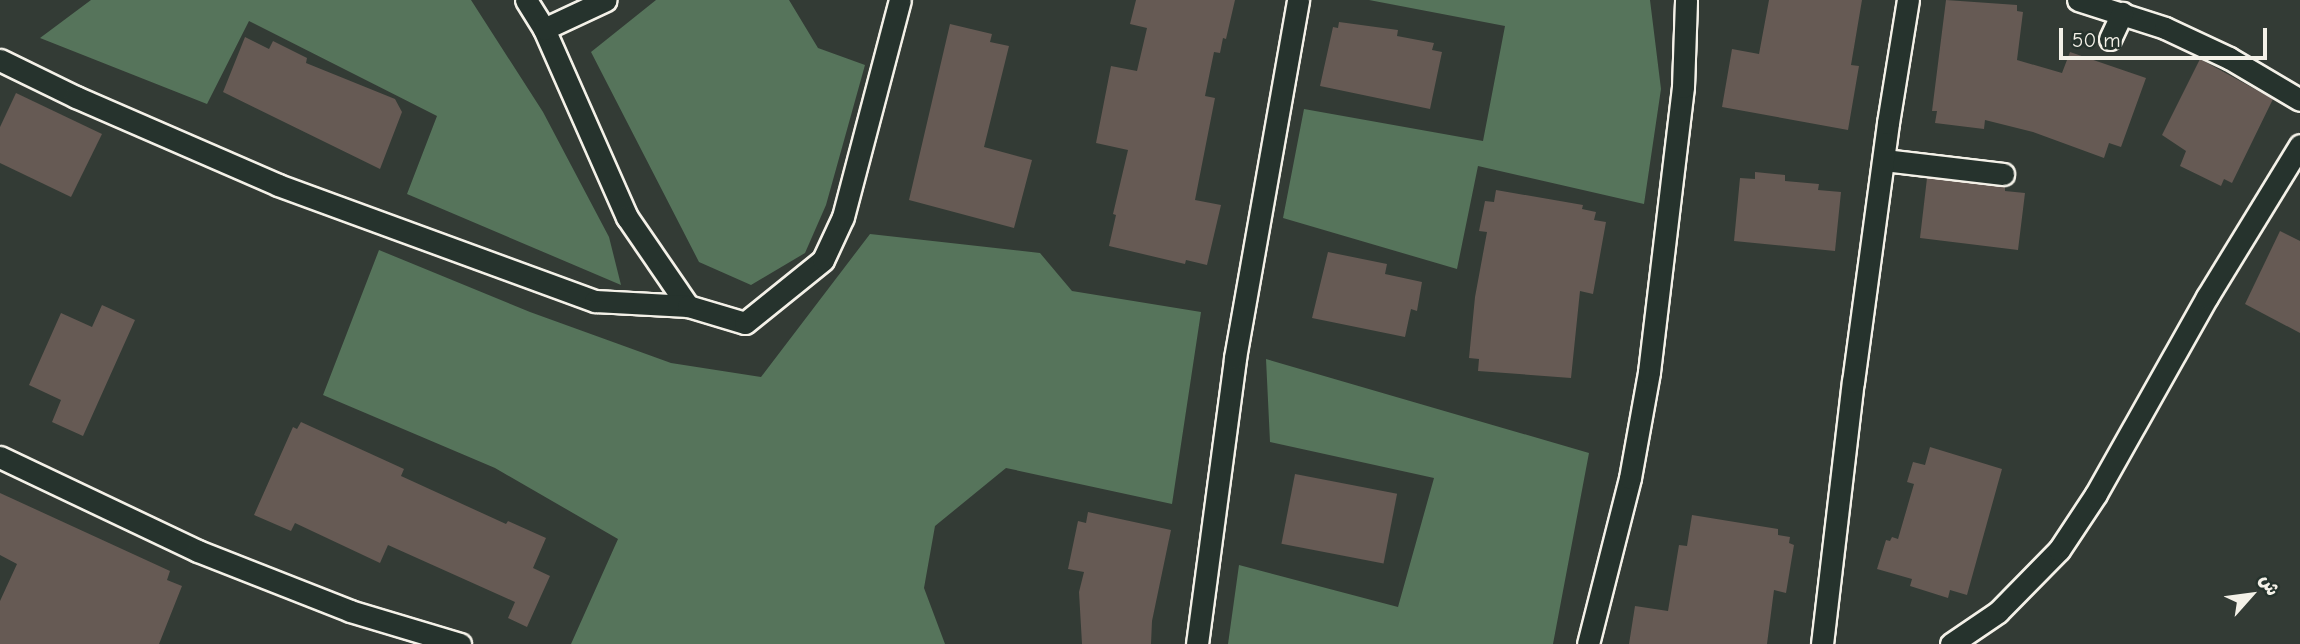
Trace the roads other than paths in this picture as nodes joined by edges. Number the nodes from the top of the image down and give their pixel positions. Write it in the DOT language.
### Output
graph roads {
  1 [pos="526,0"];
  2 [pos="606,0"];
  3 [pos="900,0"];
  4 [pos="1298,0"];
  5 [pos="1686,0"];
  6 [pos="1908,0"];
  7 [pos="2078,0"];
  8 [pos="2122,13"];
  9 [pos="544,29"];
  10 [pos="2110,39"];
  11 [pos="0,60"];
  12 [pos="2300,100"];
  13 [pos="2300,145"];
  14 [pos="1884,160"];
  15 [pos="2003,174"];
  16 [pos="688,306"];
  17 [pos="0,457"];
  18 [pos="460,644"];
  19 [pos="1197,644"];
  20 [pos="1588,644"];
  21 [pos="1822,644"];
  22 [pos="1951,644"];
  1 -- 9 [label="street"];
  2 -- 9 [label="street"];
  3 -- 16 [label="street"];
  4 -- 19 [label="street"];
  5 -- 20 [label="street"];
  6 -- 14 [label="street"];
  7 -- 8 [label="street"];
  8 -- 10 [label="street"];
  8 -- 12 [label="street"];
  9 -- 16 [label="street"];
  11 -- 16 [label="street"];
  13 -- 22 [label="street"];
  14 -- 15 [label="street"];
  14 -- 21 [label="street"];
  17 -- 18 [label="street"];
}
